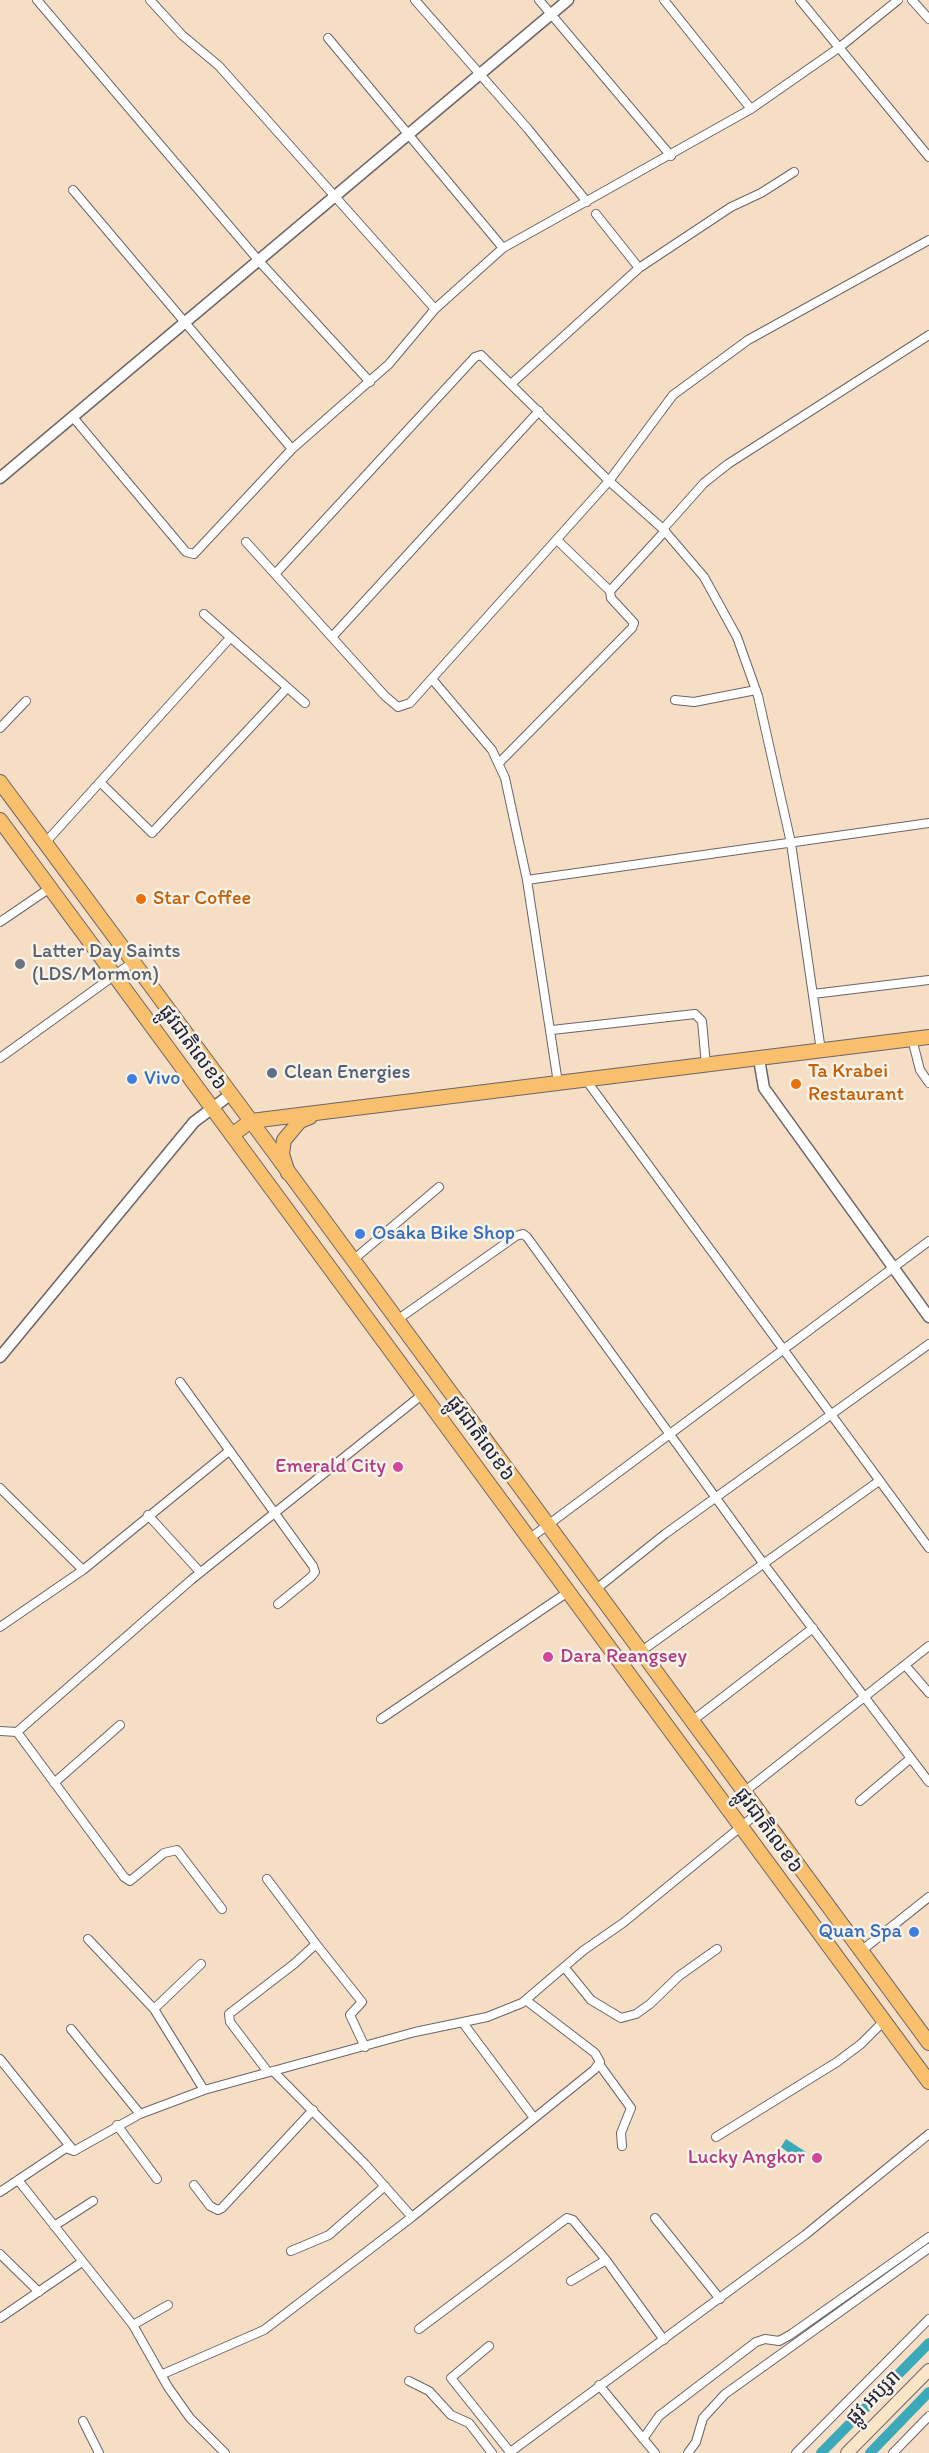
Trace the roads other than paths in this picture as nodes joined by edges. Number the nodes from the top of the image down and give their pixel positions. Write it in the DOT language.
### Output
graph roads {
  1 [pos="37,0"];
  2 [pos="150,0"];
  3 [pos="415,0"];
  4 [pos="539,0"];
  5 [pos="568,0"];
  6 [pos="664,0"];
  7 [pos="800,0"];
  8 [pos="898,0"];
  9 [pos="912,0"];
  10 [pos="551,14"];
  11 [pos="929,20"];
  12 [pos="328,38"];
  13 [pos="840,47"];
  14 [pos="479,73"];
  15 [pos="751,109"];
  16 [pos="409,133"];
  17 [pos="671,156"];
  18 [pos="929,157"];
  19 [pos="794,172"];
  20 [pos="74,190"];
  21 [pos="333,197"];
  22 [pos="587,202"];
  23 [pos="596,214"];
  24 [pos="929,240"];
  25 [pos="503,248"];
  26 [pos="259,261"];
  27 [pos="639,268"];
  28 [pos="435,309"];
  29 [pos="186,322"];
  30 [pos="929,335"];
  31 [pos="370,382"];
  32 [pos="511,384"];
  33 [pos="539,411"];
  34 [pos="72,416"];
  35 [pos="292,449"];
  36 [pos="0,478"];
  37 [pos="609,481"];
  38 [pos="664,530"];
  39 [pos="557,540"];
  40 [pos="246,542"];
  41 [pos="275,574"];
  42 [pos="610,591"];
  43 [pos="204,615"];
  44 [pos="332,637"];
  45 [pos="230,638"];
  46 [pos="432,679"];
  47 [pos="287,688"];
  48 [pos="756,690"];
  49 [pos="675,700"];
  50 [pos="26,701"];
  51 [pos="305,704"];
  52 [pos="0,728"];
  53 [pos="499,763"];
  54 [pos="0,782"];
  55 [pos="101,783"];
  56 [pos="0,820"];
  57 [pos="929,823"];
  58 [pos="45,843"];
  59 [pos="791,843"];
  60 [pos="527,880"];
  61 [pos="50,888"];
  62 [pos="0,922"];
  63 [pos="133,962"];
  64 [pos="114,975"];
  65 [pos="929,980"];
  66 [pos="813,994"];
  67 [pos="552,1030"];
  68 [pos="929,1037"];
  69 [pos="912,1039"];
  70 [pos="821,1051"];
  71 [pos="0,1058"];
  72 [pos="759,1059"];
  73 [pos="706,1065"];
  74 [pos="586,1080"];
  75 [pos="558,1083"];
  76 [pos="929,1083"];
  77 [pos="231,1094"];
  78 [pos="212,1108"];
  79 [pos="324,1112"];
  80 [pos="251,1121"];
  81 [pos="232,1135"];
  82 [pos="288,1173"];
  83 [pos="439,1187"];
  84 [pos="929,1241"];
  85 [pos="353,1260"];
  86 [pos="894,1267"];
  87 [pos="929,1317"];
  88 [pos="397,1320"];
  89 [pos="929,1344"];
  90 [pos="784,1348"];
  91 [pos="0,1357"];
  92 [pos="180,1382"];
  93 [pos="423,1394"];
  94 [pos="831,1415"];
  95 [pos="670,1434"];
  96 [pos="229,1451"];
  97 [pos="879,1481"];
  98 [pos="0,1488"];
  99 [pos="717,1498"];
  100 [pos="274,1514"];
  101 [pos="148,1515"];
  102 [pos="548,1525"];
  103 [pos="530,1539"];
  104 [pos="929,1548"];
  105 [pos="763,1563"];
  106 [pos="83,1570"];
  107 [pos="200,1572"];
  108 [pos="595,1590"];
  109 [pos="568,1592"];
  110 [pos="278,1604"];
  111 [pos="0,1627"];
  112 [pos="813,1628"];
  113 [pos="929,1646"];
  114 [pos="641,1651"];
  115 [pos="622,1665"];
  116 [pos="905,1665"];
  117 [pos="929,1693"];
  118 [pos="865,1696"];
  119 [pos="381,1719"];
  120 [pos="692,1721"];
  121 [pos="120,1725"];
  122 [pos="0,1731"];
  123 [pos="17,1732"];
  124 [pos="911,1758"];
  125 [pos="929,1782"];
  126 [pos="54,1783"];
  127 [pos="744,1792"];
  128 [pos="860,1801"];
  129 [pos="759,1812"];
  130 [pos="741,1827"];
  131 [pos="267,1879"];
  132 [pos="929,1897"];
  133 [pos="222,1909"];
  134 [pos="87,1939"];
  135 [pos="316,1944"];
  136 [pos="717,1949"];
  137 [pos="861,1951"];
  138 [pos="201,1964"];
  139 [pos="565,1968"];
  140 [pos="527,2001"];
  141 [pos="154,2009"];
  142 [pos="884,2021"];
  143 [pos="463,2023"];
  144 [pos="71,2029"];
  145 [pos="929,2043"];
  146 [pos="365,2046"];
  147 [pos="0,2059"];
  148 [pos="598,2064"];
  149 [pos="270,2072"];
  150 [pos="929,2082"];
  151 [pos="204,2090"];
  152 [pos="313,2110"];
  153 [pos="140,2114"];
  154 [pos="534,2118"];
  155 [pos="117,2126"];
  156 [pos="929,2134"];
  157 [pos="716,2137"];
  158 [pos="622,2146"];
  159 [pos="74,2151"];
  160 [pos="157,2179"];
  161 [pos="18,2180"];
  162 [pos="194,2185"];
  163 [pos="385,2186"];
  164 [pos="0,2192"];
  165 [pos="93,2201"];
  166 [pos="412,2217"];
  167 [pos="655,2218"];
  168 [pos="54,2226"];
  169 [pos="929,2237"];
  170 [pos="929,2248"];
  171 [pos="291,2251"];
  172 [pos="0,2254"];
  173 [pos="606,2260"];
  174 [pos="82,2262"];
  175 [pos="571,2282"];
  176 [pos="39,2292"];
  177 [pos="720,2299"];
  178 [pos="168,2305"];
  179 [pos="0,2318"];
  180 [pos="929,2319"];
  181 [pos="133,2325"];
  182 [pos="418,2329"];
  183 [pos="664,2340"];
  184 [pos="489,2346"];
  185 [pos="929,2370"];
  186 [pos="163,2374"];
  187 [pos="410,2380"];
  188 [pos="599,2385"];
  189 [pos="929,2416"];
  190 [pos="83,2421"];
  191 [pos="644,2439"];
  192 [pos="99,2453"];
  193 [pos="225,2453"];
  194 [pos="492,2453"];
  195 [pos="510,2453"];
  196 [pos="655,2453"];
  197 [pos="688,2453"];
  198 [pos="796,2453"];
  199 [pos="847,2453"];
  200 [pos="893,2453"];
  1 -- 26 [label="street"];
  2 -- 21 [label="street"];
  3 -- 14 [label="street"];
  4 -- 10 [label="street"];
  5 -- 10 [label="street"];
  6 -- 15 [label="street"];
  7 -- 13 [label="street"];
  8 -- 13 [label="street"];
  9 -- 11 [label="street"];
  10 -- 14 [label="street"];
  10 -- 17 [label="street"];
  12 -- 16 [label="street"];
  13 -- 15 [label="street"];
  13 -- 18 [label="street"];
  14 -- 16 [label="street"];
  14 -- 22 [label="street"];
  15 -- 17 [label="street"];
  16 -- 21 [label="street"];
  16 -- 25 [label="street"];
  17 -- 22 [label="street"];
  19 -- 27 [label="street"];
  20 -- 29 [label="street"];
  21 -- 26 [label="street"];
  21 -- 28 [label="street"];
  22 -- 25 [label="street"];
  23 -- 27 [label="street"];
  24 -- 37 [label="street"];
  25 -- 28 [label="street"];
  26 -- 29 [label="street"];
  26 -- 31 [label="street"];
  27 -- 32 [label="street"];
  28 -- 31 [label="street"];
  29 -- 34 [label="street"];
  29 -- 35 [label="street"];
  30 -- 38 [label="street"];
  31 -- 35 [label="street"];
  32 -- 33 [label="street"];
  32 -- 41 [label="street"];
  33 -- 37 [label="street"];
  33 -- 44 [label="street"];
  34 -- 35 [label="street"];
  34 -- 36 [label="street"];
  37 -- 38 [label="street"];
  37 -- 39 [label="street"];
  38 -- 42 [label="street"];
  38 -- 48 [label="street"];
  39 -- 42 [label="street"];
  39 -- 46 [label="street"];
  40 -- 41 [label="street"];
  41 -- 44 [label="street"];
  42 -- 53 [label="street"];
  43 -- 45 [label="street"];
  44 -- 46 [label="street"];
  45 -- 47 [label="street"];
  45 -- 55 [label="street"];
  46 -- 53 [label="street"];
  47 -- 51 [label="street"];
  47 -- 55 [label="street"];
  48 -- 49 [label="street"];
  48 -- 59 [label="street"];
  50 -- 52 [label="street"];
  53 -- 60 [label="street"];
  54 -- 58 [label="main road, ផ្លូវជាតិលេខ៦"];
  55 -- 58 [label="street"];
  56 -- 61 [label="main road, ផ្លូវជាតិលេខ៦"];
  57 -- 59 [label="street"];
  58 -- 63 [label="main road, ផ្លូវជាតិលេខ៦"];
  59 -- 60 [label="street"];
  59 -- 66 [label="street"];
  60 -- 67 [label="street"];
  61 -- 62 [label="street"];
  61 -- 64 [label="main road, ផ្លូវជាតិលេខ៦"];
  63 -- 64 [label="street"];
  63 -- 77 [label="main road, ផ្លូវជាតិលេខ៦"];
  64 -- 71 [label="street"];
  64 -- 78 [label="main road, ផ្លូវជាតិលេខ៦"];
  65 -- 66 [label="street"];
  66 -- 70 [label="street"];
  67 -- 73 [label="street"];
  67 -- 75 [label="street"];
  68 -- 69 [label="main road"];
  69 -- 70 [label="main road"];
  69 -- 76 [label="street"];
  70 -- 72 [label="main road"];
  72 -- 73 [label="main road"];
  72 -- 86 [label="street"];
  73 -- 74 [label="main road"];
  74 -- 75 [label="main road"];
  74 -- 90 [label="street"];
  75 -- 79 [label="main road"];
  77 -- 78 [label="street"];
  77 -- 80 [label="main road, ផ្លូវជាតិលេខ៦"];
  78 -- 81 [label="main road, ផ្លូវជាតិលេខ៦"];
  78 -- 91 [label="street"];
  79 -- 80 [label="main road"];
  79 -- 82 [label="main road"];
  80 -- 81 [label="main road"];
  80 -- 82 [label="main road, ផ្លូវជាតិលេខ៦"];
  81 -- 93 [label="main road, ផ្លូវជាតិលេខ៦"];
  82 -- 85 [label="main road, ផ្លូវជាតិលេខ៦"];
  83 -- 85 [label="street"];
  84 -- 86 [label="street"];
  85 -- 88 [label="main road, ផ្លូវជាតិលេខ៦"];
  86 -- 87 [label="street"];
  86 -- 90 [label="street"];
  88 -- 95 [label="street"];
  88 -- 102 [label="main road, ផ្លូវជាតិលេខ៦"];
  89 -- 94 [label="street"];
  90 -- 94 [label="street"];
  90 -- 95 [label="street"];
  92 -- 96 [label="street"];
  93 -- 100 [label="street"];
  93 -- 103 [label="main road, ផ្លូវជាតិលេខ៦"];
  94 -- 97 [label="street"];
  94 -- 99 [label="street"];
  95 -- 99 [label="street"];
  95 -- 102 [label="street"];
  96 -- 100 [label="street"];
  96 -- 101 [label="street"];
  97 -- 104 [label="street"];
  97 -- 105 [label="street"];
  98 -- 106 [label="street"];
  99 -- 105 [label="street"];
  99 -- 108 [label="street"];
  100 -- 107 [label="street"];
  100 -- 110 [label="street"];
  101 -- 106 [label="street"];
  101 -- 107 [label="street"];
  102 -- 103 [label="street"];
  102 -- 108 [label="main road, ផ្លូវជាតិលេខ៦"];
  103 -- 109 [label="main road, ផ្លូវជាតិលេខ៦"];
  105 -- 112 [label="street"];
  105 -- 114 [label="street"];
  106 -- 111 [label="street"];
  107 -- 123 [label="street"];
  108 -- 114 [label="main road, ផ្លូវជាតិលេខ៦"];
  109 -- 115 [label="main road, ផ្លូវជាតិលេខ៦"];
  109 -- 119 [label="street"];
  112 -- 118 [label="street"];
  112 -- 120 [label="street"];
  113 -- 116 [label="street"];
  114 -- 115 [label="street"];
  114 -- 120 [label="main road, ផ្លូវជាតិលេខ៦"];
  115 -- 130 [label="main road, ផ្លូវជាតិលេខ៦"];
  116 -- 117 [label="street"];
  116 -- 118 [label="street"];
  118 -- 124 [label="street"];
  118 -- 127 [label="street"];
  120 -- 127 [label="main road, ផ្លូវជាតិលេខ៦"];
  121 -- 126 [label="street"];
  122 -- 123 [label="street"];
  123 -- 126 [label="street"];
  124 -- 125 [label="street"];
  124 -- 128 [label="street"];
  126 -- 133 [label="street"];
  127 -- 129 [label="main road, ផ្លូវជាតិលេខ៦"];
  129 -- 130 [label="street"];
  129 -- 137 [label="main road, ផ្លូវជាតិលេខ៦"];
  130 -- 139 [label="street"];
  130 -- 142 [label="main road, ផ្លូវជាតិលេខ៦"];
  131 -- 135 [label="street"];
  132 -- 137 [label="street"];
  134 -- 141 [label="street"];
  135 -- 146 [label="street"];
  135 -- 149 [label="street"];
  136 -- 139 [label="street"];
  137 -- 145 [label="main road, ផ្លូវជាតិលេខ៦"];
  138 -- 141 [label="street"];
  139 -- 140 [label="street"];
  140 -- 143 [label="street"];
  140 -- 148 [label="street"];
  141 -- 151 [label="street"];
  142 -- 150 [label="main road, ផ្លូវជាតិលេខ៦"];
  142 -- 157 [label="street"];
  143 -- 146 [label="street"];
  143 -- 154 [label="street"];
  144 -- 153 [label="street"];
  146 -- 149 [label="street"];
  147 -- 159 [label="street"];
  148 -- 154 [label="street"];
  148 -- 158 [label="street"];
  149 -- 151 [label="street"];
  149 -- 152 [label="street"];
  151 -- 153 [label="street"];
  152 -- 162 [label="street"];
  152 -- 163 [label="street"];
  153 -- 155 [label="street"];
  154 -- 166 [label="street"];
  155 -- 159 [label="street"];
  155 -- 160 [label="street"];
  156 -- 177 [label="street"];
  159 -- 161 [label="street"];
  161 -- 164 [label="street"];
  161 -- 168 [label="street"];
  163 -- 166 [label="street"];
  163 -- 171 [label="street"];
  165 -- 168 [label="street"];
  166 -- 186 [label="street"];
  167 -- 177 [label="street"];
  168 -- 174 [label="street"];
  169 -- 191 [label="street"];
  170 -- 197 [label="street"];
  172 -- 176 [label="street"];
  173 -- 175 [label="street"];
  173 -- 182 [label="street"];
  173 -- 183 [label="street"];
  174 -- 176 [label="street"];
  174 -- 181 [label="street"];
  176 -- 179 [label="street"];
  177 -- 183 [label="street"];
  178 -- 181 [label="street"];
  180 -- 198 [label="street"];
  181 -- 186 [label="street"];
  183 -- 188 [label="street"];
  184 -- 195 [label="street"];
  185 -- 199 [label="main road, ផ្លូវ អប្សរា"];
  186 -- 193 [label="street"];
  187 -- 194 [label="street"];
  188 -- 191 [label="street"];
  188 -- 195 [label="street"];
  189 -- 200 [label="street"];
  190 -- 192 [label="street"];
  191 -- 196 [label="street"];
}
